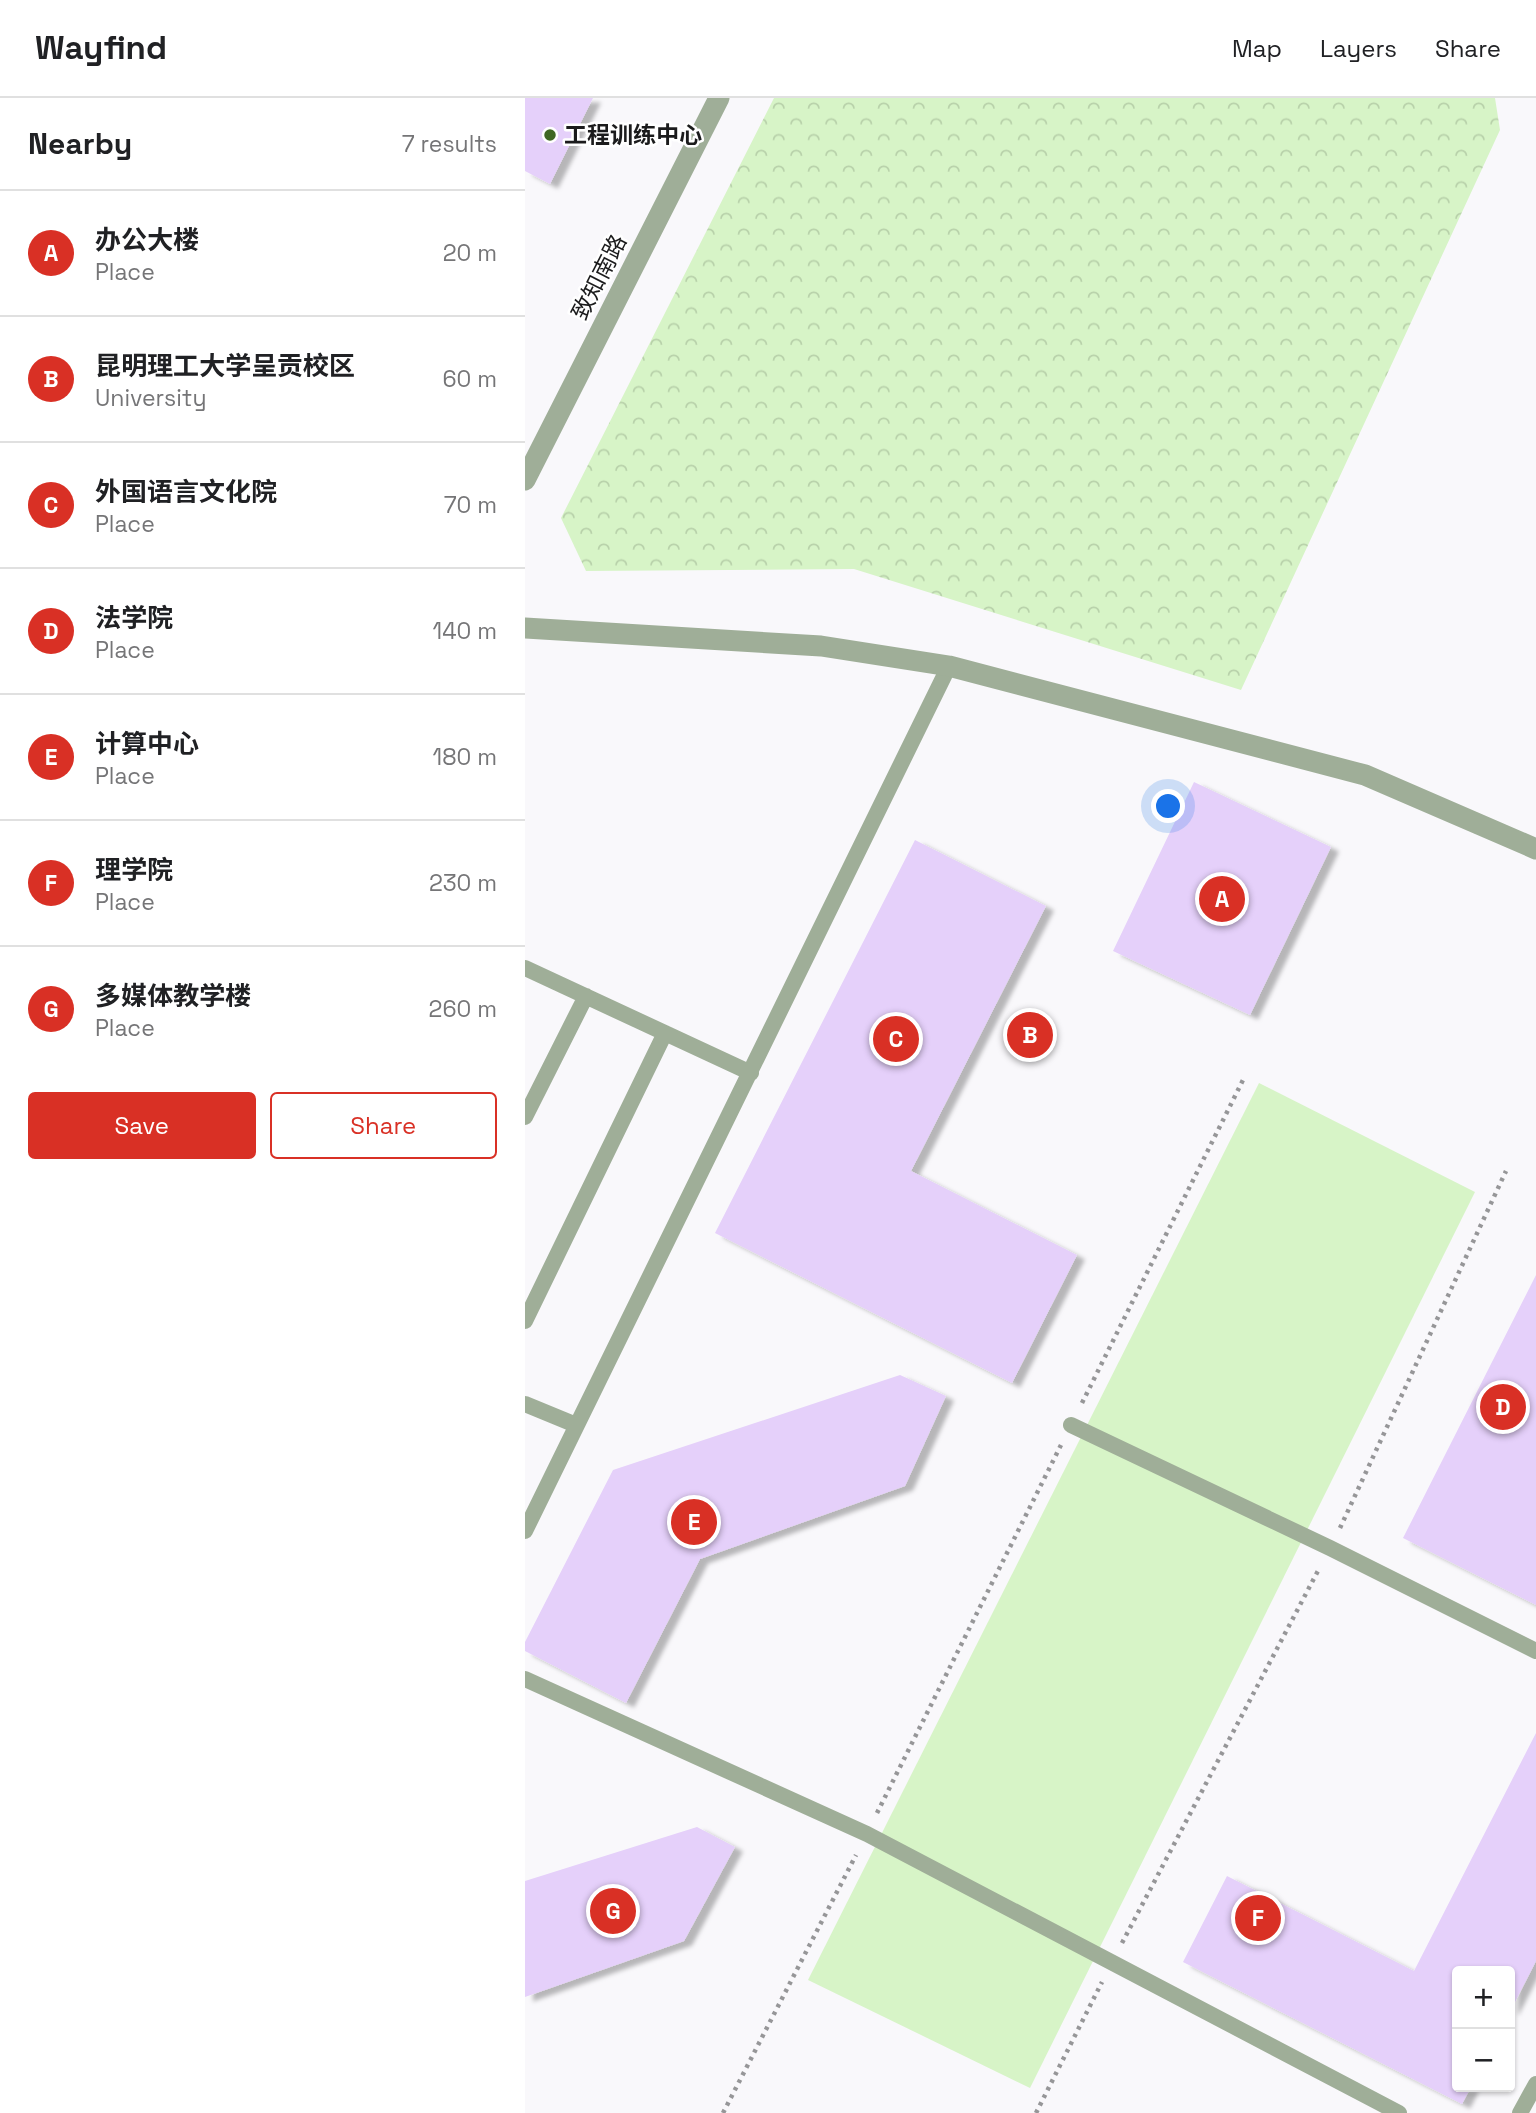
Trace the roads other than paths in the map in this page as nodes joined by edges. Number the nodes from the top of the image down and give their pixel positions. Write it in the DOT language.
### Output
graph roads {
  1 [pos="719,98"];
  2 [pos="525,480"];
  3 [pos="525,628"];
  4 [pos="949,666"];
  5 [pos="1536,849"];
  6 [pos="525,968"];
  7 [pos="586,996"];
  8 [pos="665,1033"];
  9 [pos="751,1073"];
  10 [pos="525,1117"];
  11 [pos="525,1321"];
  12 [pos="525,1404"];
  13 [pos="576,1425"];
  14 [pos="1071,1425"];
  15 [pos="525,1531"];
  16 [pos="1536,1651"];
  17 [pos="525,1679"];
  18 [pos="1536,2084"];
  19 [pos="1399,2113"];
  20 [pos="1520,2113"];
  1 -- 2 [label="street, 致知南路"];
  3 -- 4 [label="street"];
  4 -- 5 [label="street"];
  4 -- 9 [label="lane"];
  6 -- 7 [label="lane"];
  7 -- 8 [label="lane"];
  7 -- 10 [label="lane"];
  8 -- 9 [label="lane"];
  8 -- 11 [label="lane"];
  9 -- 13 [label="lane"];
  12 -- 13 [label="lane"];
  13 -- 15 [label="lane"];
  14 -- 16 [label="lane"];
  17 -- 19 [label="lane"];
  18 -- 20 [label="lane"];
}
